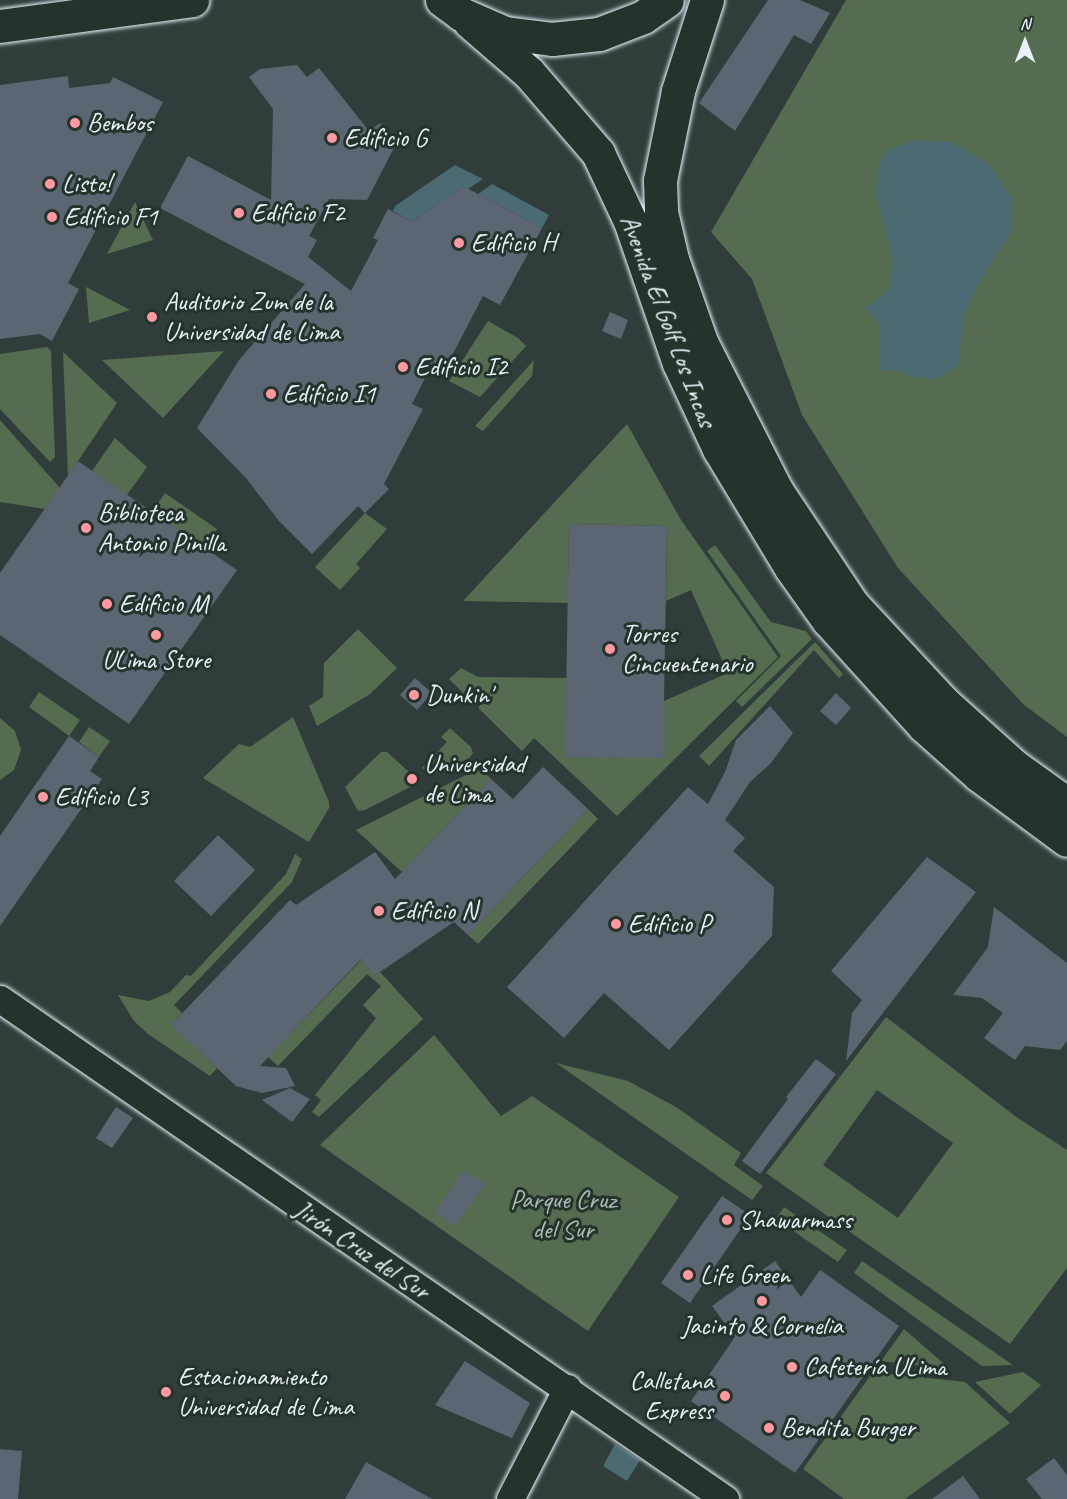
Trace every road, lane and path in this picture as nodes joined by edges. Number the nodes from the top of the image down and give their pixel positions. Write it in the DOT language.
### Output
graph roads {
  1 [pos="192,0"];
  2 [pos="667,0"];
  3 [pos="707,0"];
  4 [pos="451,7"];
  5 [pos="0,26"];
  6 [pos="1067,804"];
  7 [pos="1067,840"];
  8 [pos="0,999"];
  9 [pos="567,1388"];
  10 [pos="510,1499"];
  11 [pos="725,1499"];
  1 -- 5 [label="street"];
  2 -- 4 [label="street"];
  3 -- 6 [label="street, Avenida El Golf Los Incas"];
  4 -- 7 [label="street, Avenida El Golf Los Incas"];
  8 -- 9 [label="street, Jirón Cruz del Sur"];
  9 -- 10 [label="street"];
  9 -- 11 [label="street, Jirón Cruz del Sur"];
}
